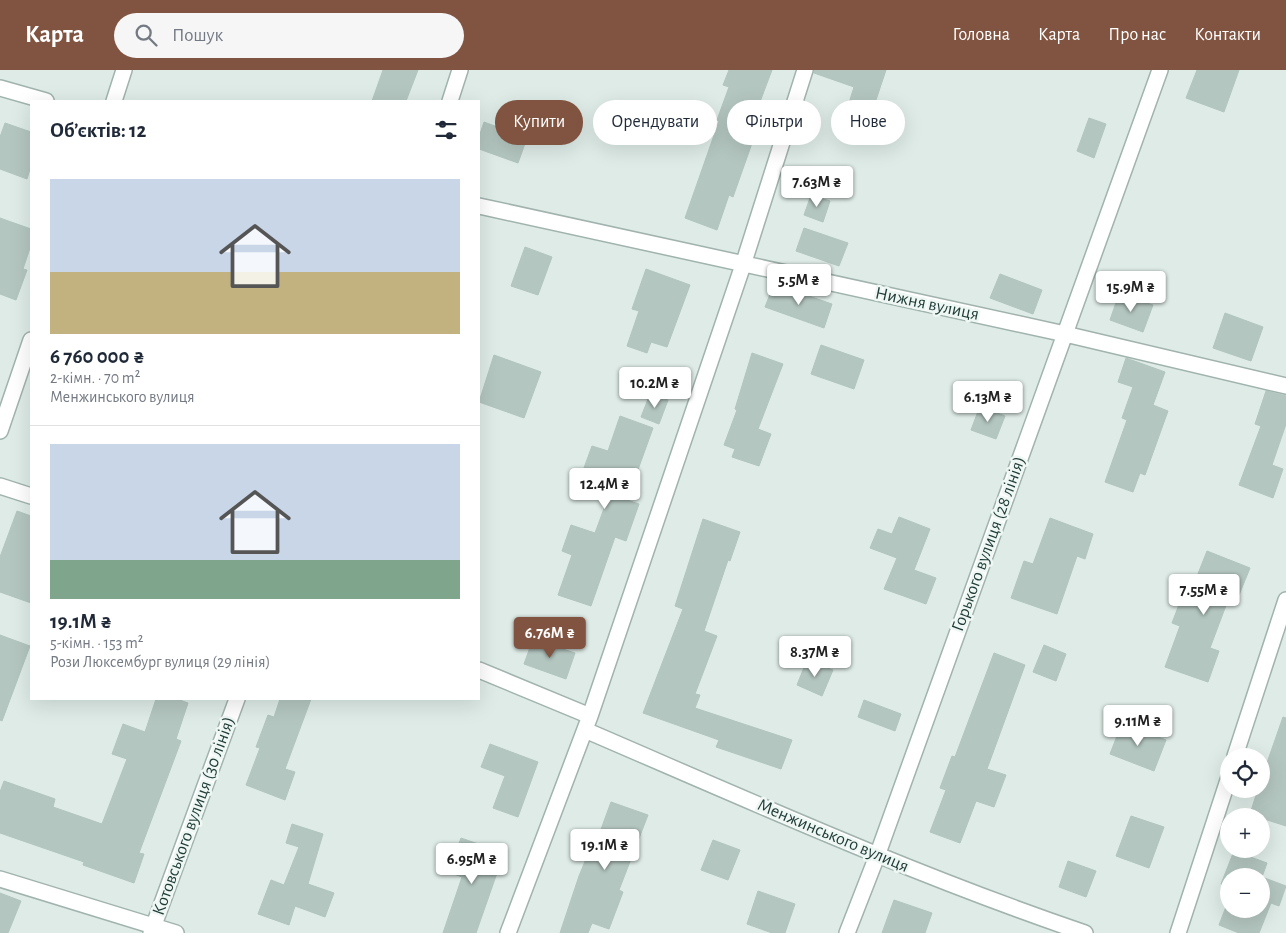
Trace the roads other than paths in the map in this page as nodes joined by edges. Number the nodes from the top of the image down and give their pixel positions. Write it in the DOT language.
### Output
graph roads {
  1 [pos="124,70"];
  2 [pos="460,70"];
  3 [pos="806,70"];
  4 [pos="1160,70"];
  5 [pos="0,88"];
  6 [pos="42,100"];
  7 [pos="114,100"];
  8 [pos="450,100"];
  9 [pos="480,206"];
  10 [pos="743,265"];
  11 [pos="1065,334"];
  12 [pos="30,343"];
  13 [pos="1286,386"];
  14 [pos="0,430"];
  15 [pos="0,486"];
  16 [pos="30,496"];
  17 [pos="1286,600"];
  18 [pos="480,670"];
  19 [pos="237,700"];
  20 [pos="588,723"];
  21 [pos="1239,748"];
  22 [pos="1222,798"];
  23 [pos="877,856"];
  24 [pos="0,878"];
  25 [pos="152,929"];
  26 [pos="176,933"];
  27 [pos="508,933"];
  28 [pos="847,933"];
  29 [pos="1084,933"];
  30 [pos="1178,933"];
  1 -- 7 [label="street"];
  2 -- 8 [label="street"];
  3 -- 10 [label="street"];
  4 -- 11 [label="street, Горького вулиця (28 лiнiя)"];
  5 -- 6 [label="street"];
  9 -- 10 [label="street, Нижня вулиця"];
  10 -- 11 [label="street, Нижня вулиця"];
  10 -- 20 [label="street"];
  11 -- 13 [label="street, Нижня вулиця"];
  11 -- 23 [label="street, Горького вулиця (28 лiнiя)"];
  12 -- 14 [label="street"];
  15 -- 16 [label="street"];
  17 -- 21 [label="street"];
  18 -- 20 [label="street, Менжинського вулиця"];
  19 -- 25 [label="street, Котовського вулиця (30 лiнiя)"];
  20 -- 23 [label="street, Менжинського вулиця"];
  20 -- 27 [label="street"];
  22 -- 30 [label="street"];
  23 -- 28 [label="street, Горького вулиця (28 лiнiя)"];
  23 -- 29 [label="street, Менжинського вулиця"];
  24 -- 25 [label="street"];
  25 -- 26 [label="street"];
}
